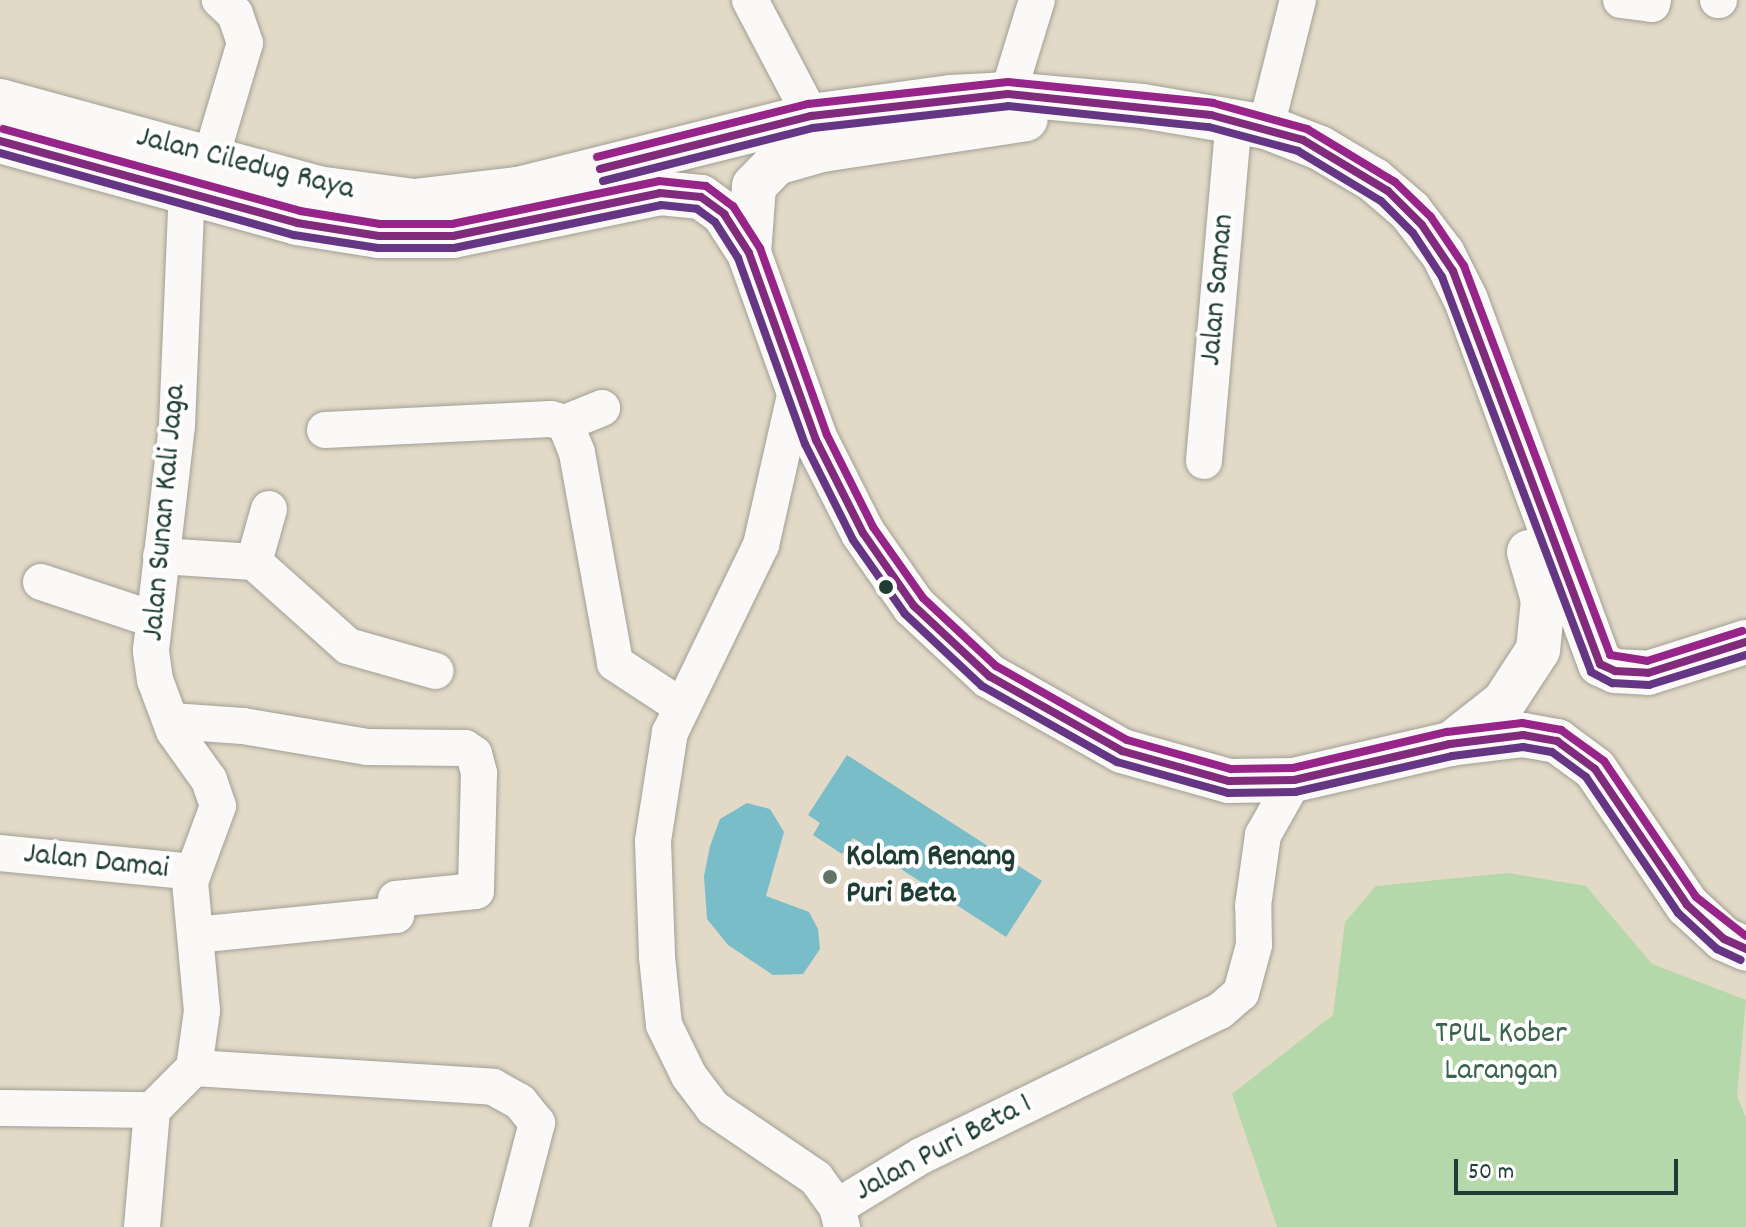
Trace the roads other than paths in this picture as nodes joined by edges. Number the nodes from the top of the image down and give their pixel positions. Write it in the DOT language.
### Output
graph roads {
  1 [pos="220,0"];
  2 [pos="750,0"];
  3 [pos="1037,0"];
  4 [pos="1298,0"];
  5 [pos="1621,0"];
  6 [pos="1653,0"];
  7 [pos="1008,94"];
  8 [pos="1142,106"];
  9 [pos="811,116"];
  10 [pos="4,122"];
  11 [pos="1250,123"];
  12 [pos="1320,148"];
  13 [pos="199,173"];
  14 [pos="749,253"];
  15 [pos="796,391"];
  16 [pos="602,408"];
  17 [pos="565,423"];
  18 [pos="325,430"];
  19 [pos="1204,461"];
  20 [pos="269,509"];
  21 [pos="161,556"];
  22 [pos="254,562"];
  23 [pos="41,582"];
  24 [pos="152,619"];
  25 [pos="1746,642"];
  26 [pos="436,671"];
  27 [pos="684,696"];
  28 [pos="171,721"];
  29 [pos="1450,744"];
  30 [pos="1294,780"];
  31 [pos="0,853"];
  32 [pos="193,872"];
  33 [pos="196,935"];
  34 [pos="1746,949"];
  35 [pos="194,1068"];
  36 [pos="0,1108"];
  37 [pos="152,1110"];
  38 [pos="840,1217"];
  39 [pos="142,1227"];
  40 [pos="510,1227"];
  1 -- 13 [label="street, Jalan Sunan Kali Jaga"];
  2 -- 9 [label="street"];
  3 -- 7 [label="street"];
  4 -- 11 [label="street, Jalan Saman"];
  5 -- 6 [label="street"];
  7 -- 8 [label="main road, Jalan Ciledug Raya"];
  7 -- 9 [label="main road, Jalan Ciledug Raya"];
  8 -- 11 [label="main road, Jalan Ciledug Raya"];
  8 -- 14 [label="main road"];
  9 -- 13 [label="main road, Jalan Ciledug Raya"];
  10 -- 13 [label="main road, Jalan Ciledug Raya"];
  11 -- 12 [label="main road, Jalan Ciledug Raya"];
  11 -- 19 [label="street, Jalan Saman"];
  12 -- 25 [label="main road, Jalan Ciledug Raya"];
  12 -- 29 [label="main road"];
  13 -- 14 [label="main road, Jalan Ciledug Raya"];
  13 -- 21 [label="street, Jalan Sunan Kali Jaga"];
  14 -- 15 [label="main road, Jalan Ciledug Raya"];
  15 -- 27 [label="street, Jalan Puri Beta 1"];
  15 -- 30 [label="main road, Jalan Ciledug Raya"];
  16 -- 17 [label="street"];
  17 -- 18 [label="street"];
  17 -- 27 [label="street"];
  20 -- 22 [label="street"];
  21 -- 22 [label="street"];
  21 -- 24 [label="street, Jalan Sunan Kali Jaga"];
  22 -- 26 [label="street"];
  23 -- 24 [label="street"];
  24 -- 28 [label="street, Jalan Sunan Kali Jaga"];
  27 -- 38 [label="street, Jalan Puri Beta 1"];
  28 -- 32 [label="street, Jalan Sunan Kali Jaga"];
  28 -- 33 [label="street"];
  29 -- 30 [label="main road, Jalan Ciledug Raya"];
  29 -- 34 [label="main road, Jalan Ciledug Raya"];
  30 -- 38 [label="street, Jalan Puri Beta 1"];
  31 -- 32 [label="street, Jalan Damai"];
  32 -- 33 [label="street, Jalan Sunan Kali Jaga"];
  33 -- 35 [label="street, Jalan Sunan Kali Jaga"];
  35 -- 37 [label="street"];
  35 -- 40 [label="street"];
  36 -- 37 [label="street"];
  37 -- 39 [label="street"];
}
